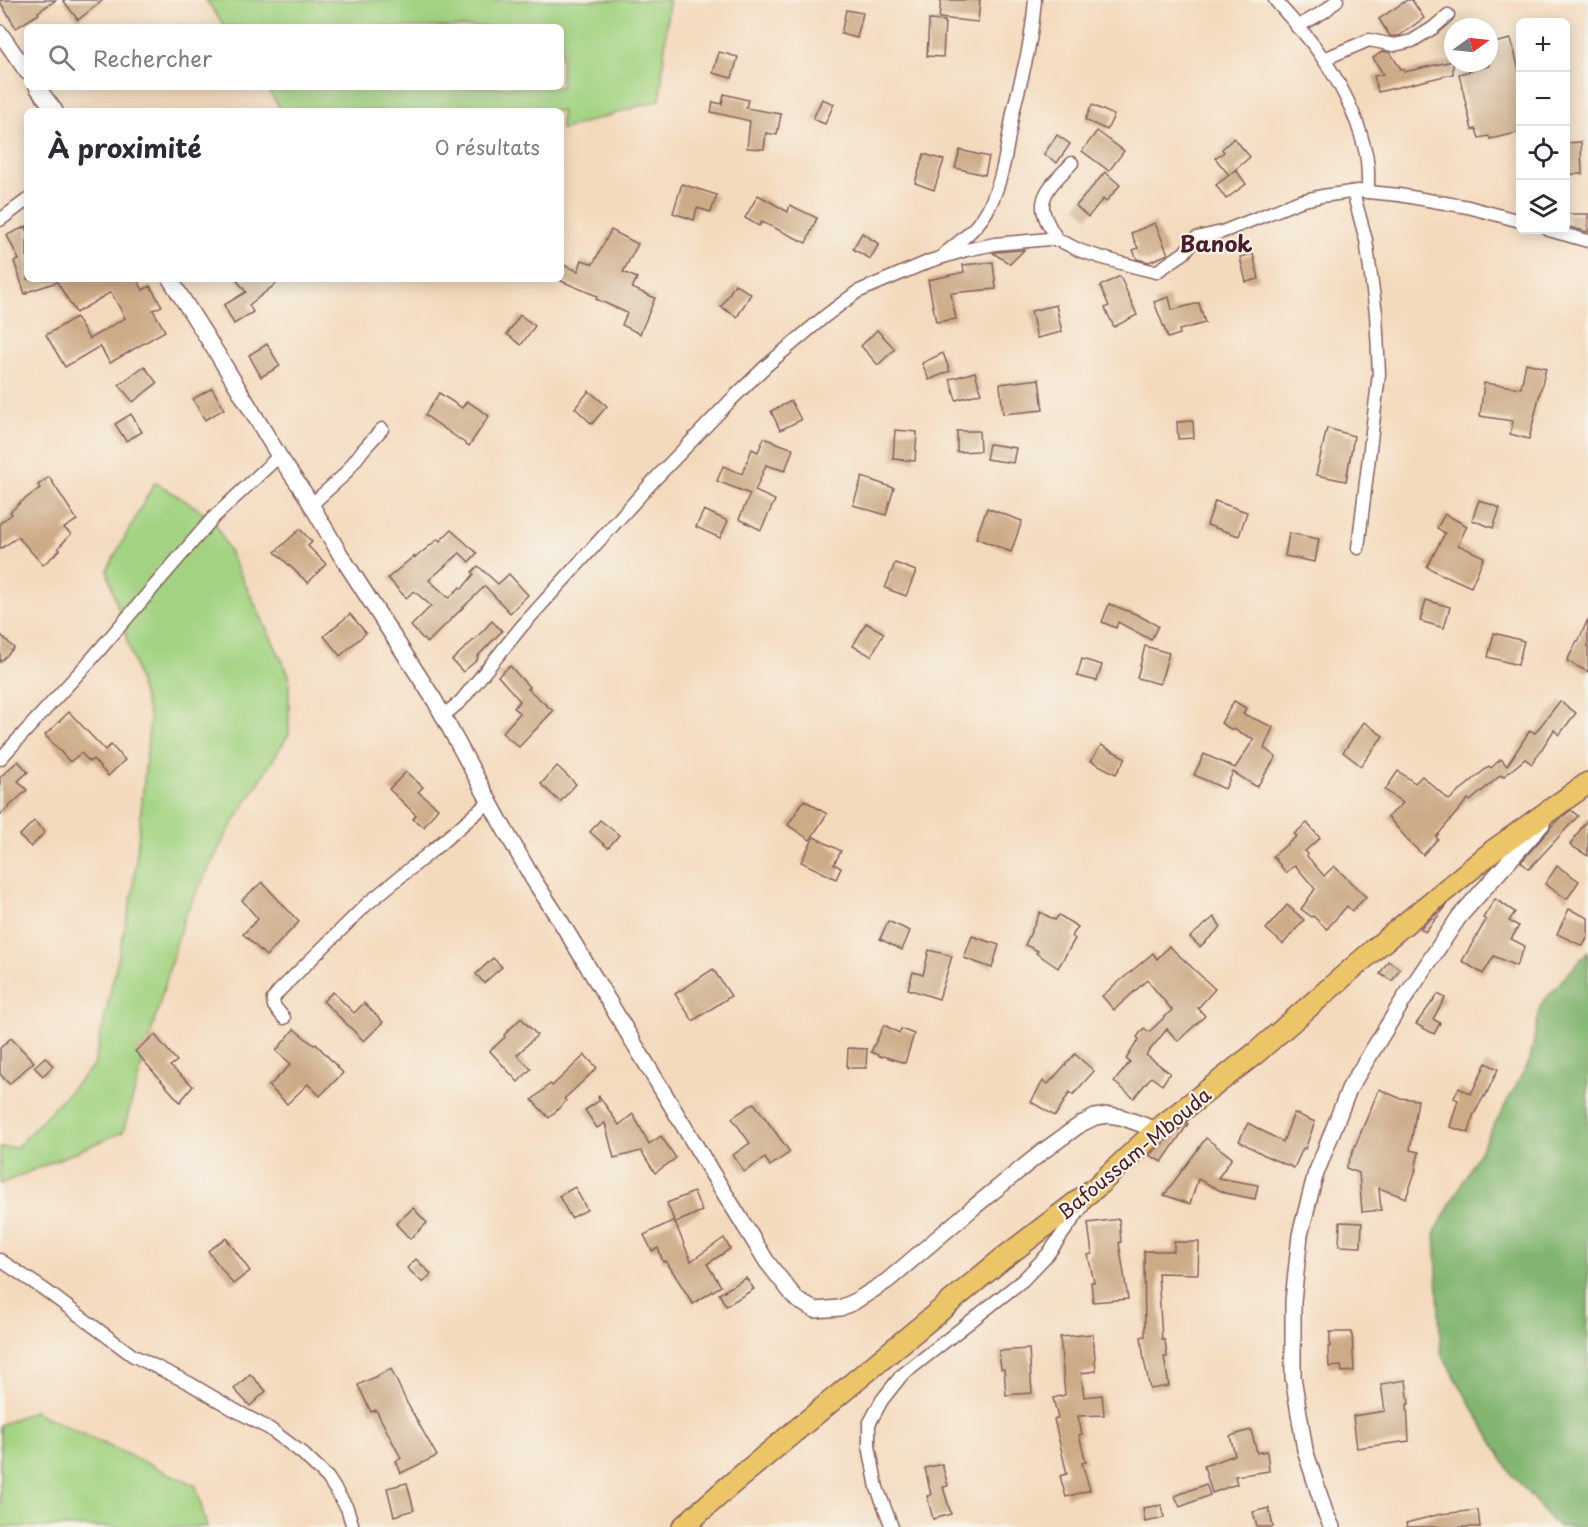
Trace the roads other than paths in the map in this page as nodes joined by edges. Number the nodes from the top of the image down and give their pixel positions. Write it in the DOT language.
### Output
graph roads {
  1 [pos="1035,0"];
  2 [pos="1275,0"];
  3 [pos="1337,0"];
  4 [pos="1448,15"];
  5 [pos="1297,27"];
  6 [pos="0,33"];
  7 [pos="1324,60"];
  8 [pos="24,68"];
  9 [pos="39,90"];
  10 [pos="52,108"];
  11 [pos="1072,163"];
  12 [pos="1353,192"];
  13 [pos="1368,192"];
  14 [pos="24,202"];
  15 [pos="0,220"];
  16 [pos="1516,220"];
  17 [pos="1563,234"];
  18 [pos="1057,239"];
  19 [pos="1588,241"];
  20 [pos="936,259"];
  21 [pos="172,282"];
  22 [pos="382,429"];
  23 [pos="279,456"];
  24 [pos="311,505"];
  25 [pos="1358,548"];
  26 [pos="443,716"];
  27 [pos="0,759"];
  28 [pos="1588,783"];
  29 [pos="489,801"];
  30 [pos="1560,804"];
  31 [pos="284,1018"];
  32 [pos="1157,1130"];
  33 [pos="1095,1188"];
  34 [pos="0,1260"];
  35 [pos="353,1527"];
  36 [pos="683,1527"];
  37 [pos="892,1527"];
  38 [pos="1332,1527"];
  1 -- 20 [label="street"];
  2 -- 5 [label="street"];
  3 -- 5 [label="street"];
  4 -- 7 [label="street"];
  5 -- 7 [label="street"];
  6 -- 8 [label="street"];
  7 -- 13 [label="street"];
  9 -- 10 [label="street"];
  11 -- 18 [label="street"];
  12 -- 13 [label="street"];
  12 -- 18 [label="street"];
  12 -- 25 [label="street"];
  13 -- 16 [label="street"];
  14 -- 15 [label="street"];
  17 -- 19 [label="street"];
  18 -- 20 [label="street"];
  20 -- 26 [label="street"];
  21 -- 23 [label="street"];
  22 -- 24 [label="street"];
  23 -- 24 [label="street"];
  23 -- 27 [label="street"];
  24 -- 26 [label="street"];
  26 -- 29 [label="street"];
  28 -- 30 [label="highway, Bafoussam-Mbouda"];
  29 -- 31 [label="street"];
  29 -- 32 [label="street"];
  30 -- 32 [label="highway, Bafoussam-Mbouda"];
  30 -- 38 [label="street"];
  32 -- 33 [label="highway, Bafoussam-Mbouda"];
  33 -- 36 [label="highway, Bafoussam-Mbouda"];
  33 -- 37 [label="street"];
  34 -- 35 [label="street"];
}
